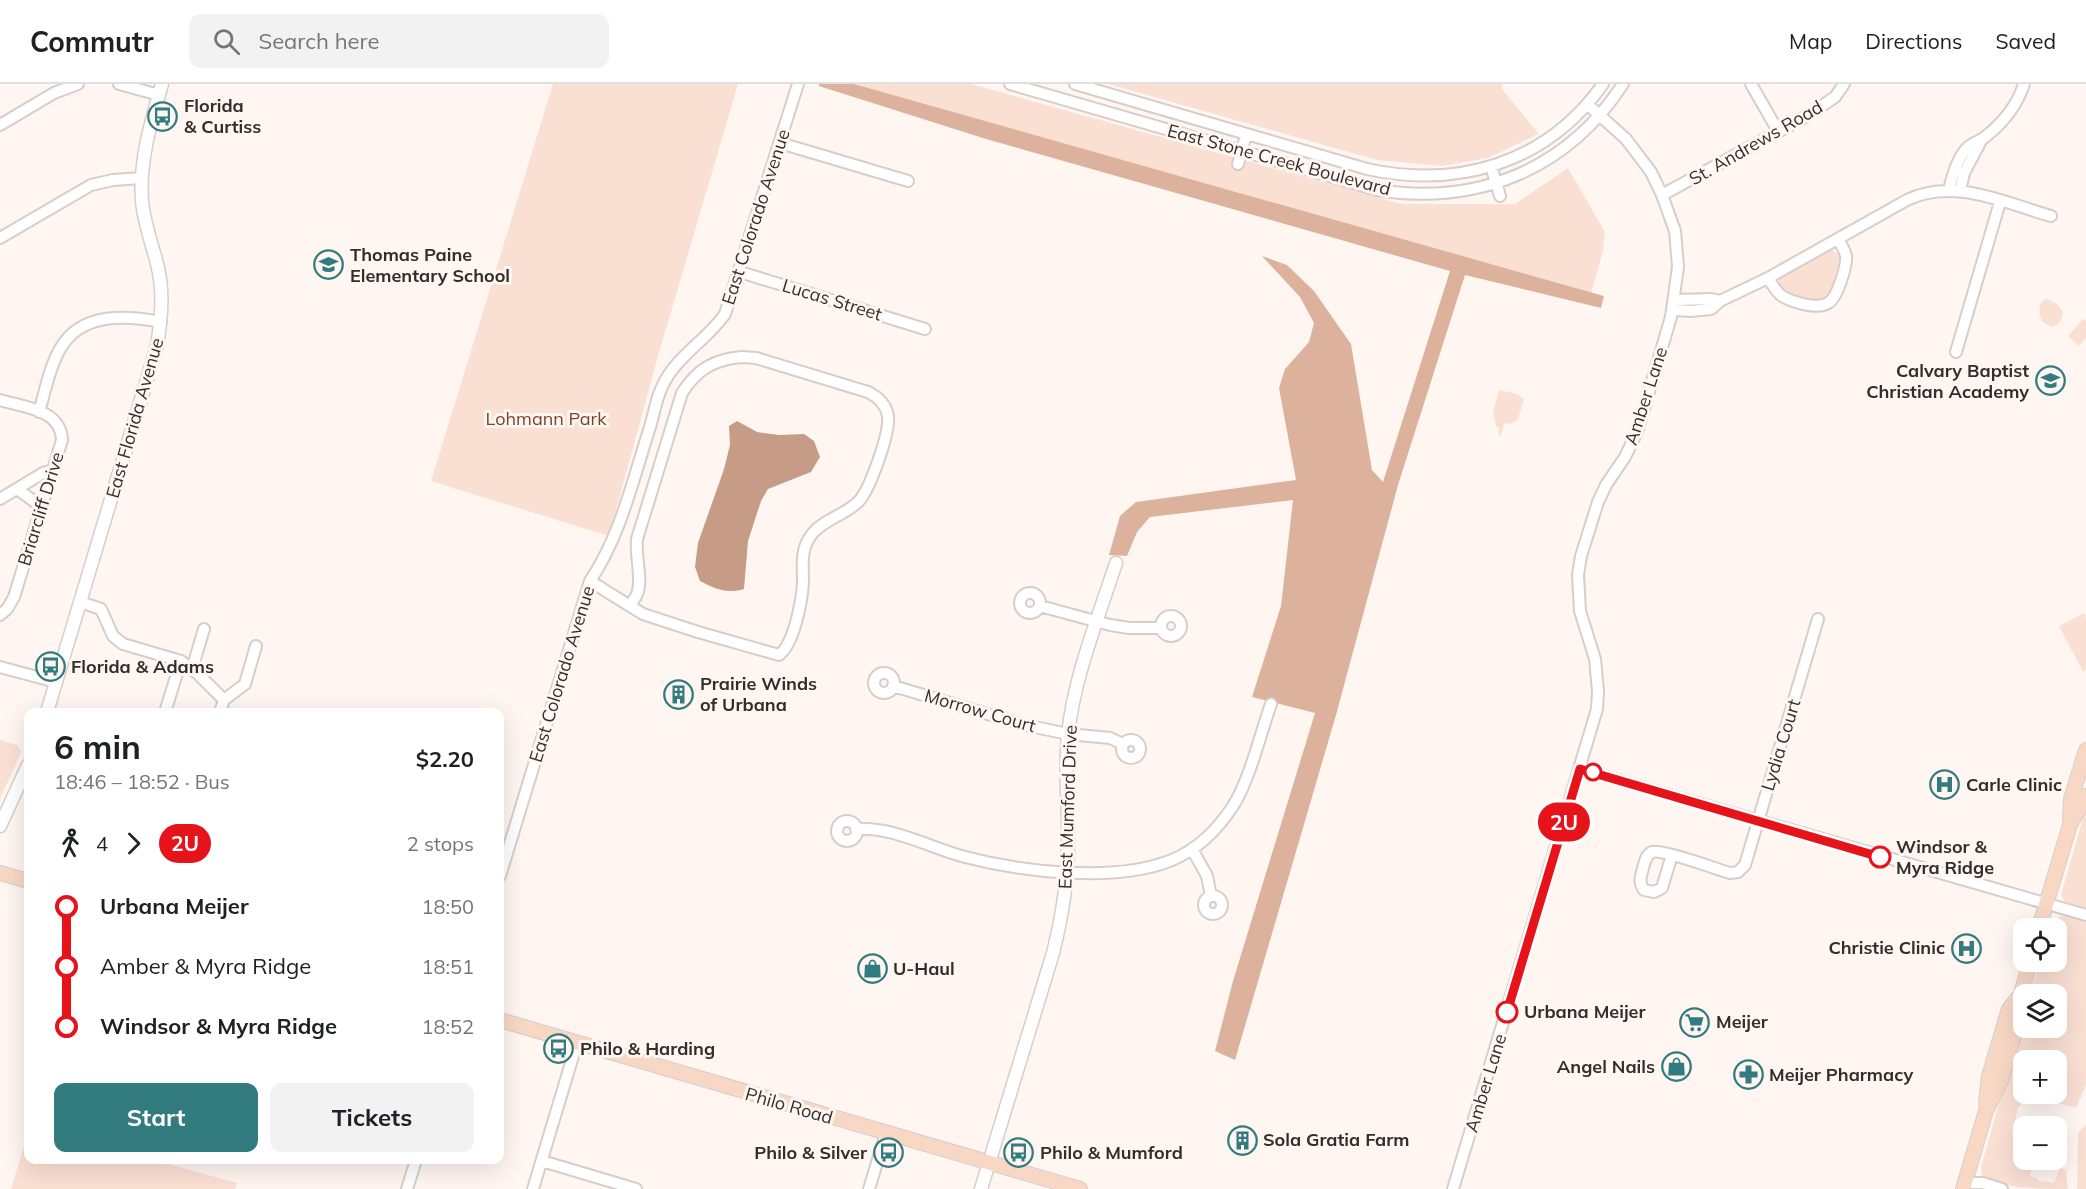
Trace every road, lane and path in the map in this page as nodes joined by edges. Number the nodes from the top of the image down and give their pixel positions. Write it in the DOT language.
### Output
graph roads {
  1 [pos="78,84"];
  2 [pos="119,84"];
  3 [pos="798,84"];
  4 [pos="1010,84"];
  5 [pos="1075,84"];
  6 [pos="1603,84"];
  7 [pos="1623,84"];
  8 [pos="1751,84"];
  9 [pos="1844,84"];
  10 [pos="2024,84"];
  11 [pos="161,90"];
  12 [pos="1587,104"];
  13 [pos="1600,115"];
  14 [pos="0,125"];
  15 [pos="1778,131"];
  16 [pos="1246,135"];
  17 [pos="780,143"];
  18 [pos="1242,151"];
  19 [pos="1238,164"];
  20 [pos="1491,166"];
  21 [pos="142,178"];
  22 [pos="908,182"];
  23 [pos="1497,184"];
  24 [pos="1955,191"];
  25 [pos="1662,195"];
  26 [pos="1500,196"];
  27 [pos="2000,202"];
  28 [pos="2050,216"];
  29 [pos="0,238"];
  30 [pos="1838,239"];
  31 [pos="740,272"];
  32 [pos="1768,278"];
  33 [pos="1674,305"];
  34 [pos="161,322"];
  35 [pos="925,329"];
  36 [pos="1956,352"];
  37 [pos="0,400"];
  38 [pos="39,412"];
  39 [pos="53,470"];
  40 [pos="18,489"];
  41 [pos="0,499"];
  42 [pos="42,507"];
  43 [pos="1116,563"];
  44 [pos="590,581"];
  45 [pos="80,602"];
  46 [pos="630,606"];
  47 [pos="1040,606"];
  48 [pos="0,615"];
  49 [pos="1818,619"];
  50 [pos="1097,622"];
  51 [pos="1161,628"];
  52 [pos="204,629"];
  53 [pos="256,646"];
  54 [pos="181,661"];
  55 [pos="0,667"];
  56 [pos="192,669"];
  57 [pos="56,682"];
  58 [pos="893,686"];
  59 [pos="224,700"];
  60 [pos="1270,704"];
  61 [pos="48,708"];
  62 [pos="166,708"];
  63 [pos="221,708"];
  64 [pos="1068,734"];
  65 [pos="1123,744"];
  66 [pos="2086,750"];
  67 [pos="1580,769"];
  68 [pos="24,785"];
  69 [pos="2086,796"];
  70 [pos="1758,821"];
  71 [pos="2070,825"];
  72 [pos="0,826"];
  73 [pos="856,829"];
  74 [pos="1192,849"];
  75 [pos="1672,855"];
  76 [pos="504,863"];
  77 [pos="1068,872"];
  78 [pos="0,873"];
  79 [pos="24,880"];
  80 [pos="1211,896"];
  81 [pos="2046,904"];
  82 [pos="2086,915"];
  83 [pos="2042,918"];
  84 [pos="2027,972"];
  85 [pos="504,1021"];
  86 [pos="577,1043"];
  87 [pos="886,1133"];
  88 [pos="542,1161"];
  89 [pos="990,1163"];
  90 [pos="415,1164"];
  91 [pos="1968,1187"];
  92 [pos="407,1189"];
  93 [pos="533,1189"];
  94 [pos="636,1189"];
  95 [pos="869,1189"];
  96 [pos="981,1189"];
  97 [pos="1080,1189"];
  98 [pos="1454,1189"];
  99 [pos="2002,1189"];
  1 -- 14 [label="street"];
  2 -- 11 [label="street"];
  3 -- 17 [label="street, East Colorado Avenue"];
  4 -- 18 [label="street, East Stone Creek Boulevard"];
  5 -- 16 [label="street, East Stone Creek Boulevard"];
  6 -- 12 [label="street, East Stone Creek Boulevard"];
  7 -- 13 [label="street, East Stone Creek Boulevard"];
  8 -- 15 [label="street"];
  9 -- 15 [label="street, St. Andrews Road"];
  10 -- 24 [label="street"];
  11 -- 21 [label="street, East Florida Avenue"];
  12 -- 13 [label="street, Amber Lane"];
  12 -- 20 [label="street, East Stone Creek Boulevard"];
  13 -- 23 [label="street, East Stone Creek Boulevard"];
  13 -- 25 [label="street, Amber Lane"];
  15 -- 25 [label="street, St. Andrews Road"];
  16 -- 18 [label="street"];
  16 -- 20 [label="street, East Stone Creek Boulevard"];
  17 -- 22 [label="street"];
  17 -- 31 [label="street, East Colorado Avenue"];
  18 -- 19 [label="street"];
  18 -- 23 [label="street, East Stone Creek Boulevard"];
  20 -- 23 [label="street"];
  21 -- 29 [label="street"];
  21 -- 34 [label="street, East Florida Avenue"];
  23 -- 26 [label="street"];
  24 -- 27 [label="street"];
  24 -- 30 [label="street"];
  25 -- 33 [label="street, Amber Lane"];
  27 -- 28 [label="street"];
  27 -- 36 [label="street"];
  30 -- 32 [label="street"];
  30 -- 32 [label="street"];
  31 -- 35 [label="street, Lucas Street"];
  31 -- 44 [label="street, East Colorado Avenue"];
  32 -- 33 [label="street"];
  33 -- 67 [label="street, Amber Lane"];
  34 -- 38 [label="street"];
  34 -- 45 [label="street, East Florida Avenue"];
  37 -- 38 [label="street, Briarcliff Drive"];
  38 -- 39 [label="street, Briarcliff Drive"];
  39 -- 40 [label="street"];
  39 -- 42 [label="street, Briarcliff Drive"];
  40 -- 41 [label="street"];
  40 -- 42 [label="street"];
  42 -- 48 [label="street, Briarcliff Drive"];
  43 -- 50 [label="street, East Mumford Drive"];
  44 -- 46 [label="street"];
  44 -- 76 [label="street, East Colorado Avenue"];
  45 -- 54 [label="street"];
  45 -- 57 [label="street, East Florida Avenue"];
  46 -- 46 [label="street"];
  47 -- 50 [label="street"];
  49 -- 70 [label="street, Lydia Court"];
  50 -- 51 [label="street"];
  50 -- 64 [label="street, East Mumford Drive"];
  52 -- 56 [label="street"];
  53 -- 59 [label="street"];
  54 -- 56 [label="street"];
  54 -- 62 [label="street"];
  55 -- 57 [label="street"];
  56 -- 59 [label="street"];
  57 -- 61 [label="street, East Florida Avenue"];
  58 -- 64 [label="street, Morrow Court"];
  59 -- 63 [label="street"];
  60 -- 74 [label="street"];
  64 -- 65 [label="street, Morrow Court"];
  64 -- 77 [label="street, East Mumford Drive"];
  66 -- 71 [label="main road"];
  67 -- 70 [label="street"];
  67 -- 98 [label="street, Amber Lane"];
  68 -- 72 [label="street"];
  69 -- 71 [label="main road"];
  70 -- 75 [label="street, Lydia Court"];
  70 -- 81 [label="street"];
  71 -- 81 [label="main road"];
  73 -- 77 [label="street"];
  74 -- 77 [label="street"];
  74 -- 80 [label="street"];
  77 -- 89 [label="street, East Mumford Drive"];
  78 -- 79 [label="main road"];
  81 -- 82 [label="street"];
  81 -- 83 [label="main road"];
  84 -- 91 [label="main road"];
  85 -- 86 [label="main road, Philo Road"];
  86 -- 87 [label="main road, Philo Road"];
  86 -- 88 [label="street"];
  87 -- 89 [label="main road, Philo Road"];
  87 -- 95 [label="street"];
  88 -- 93 [label="street"];
  88 -- 94 [label="street"];
  89 -- 96 [label="street, East Mumford Drive"];
  89 -- 97 [label="main road, Philo Road"];
  90 -- 92 [label="street"];
  91 -- 99 [label="street"];
}
